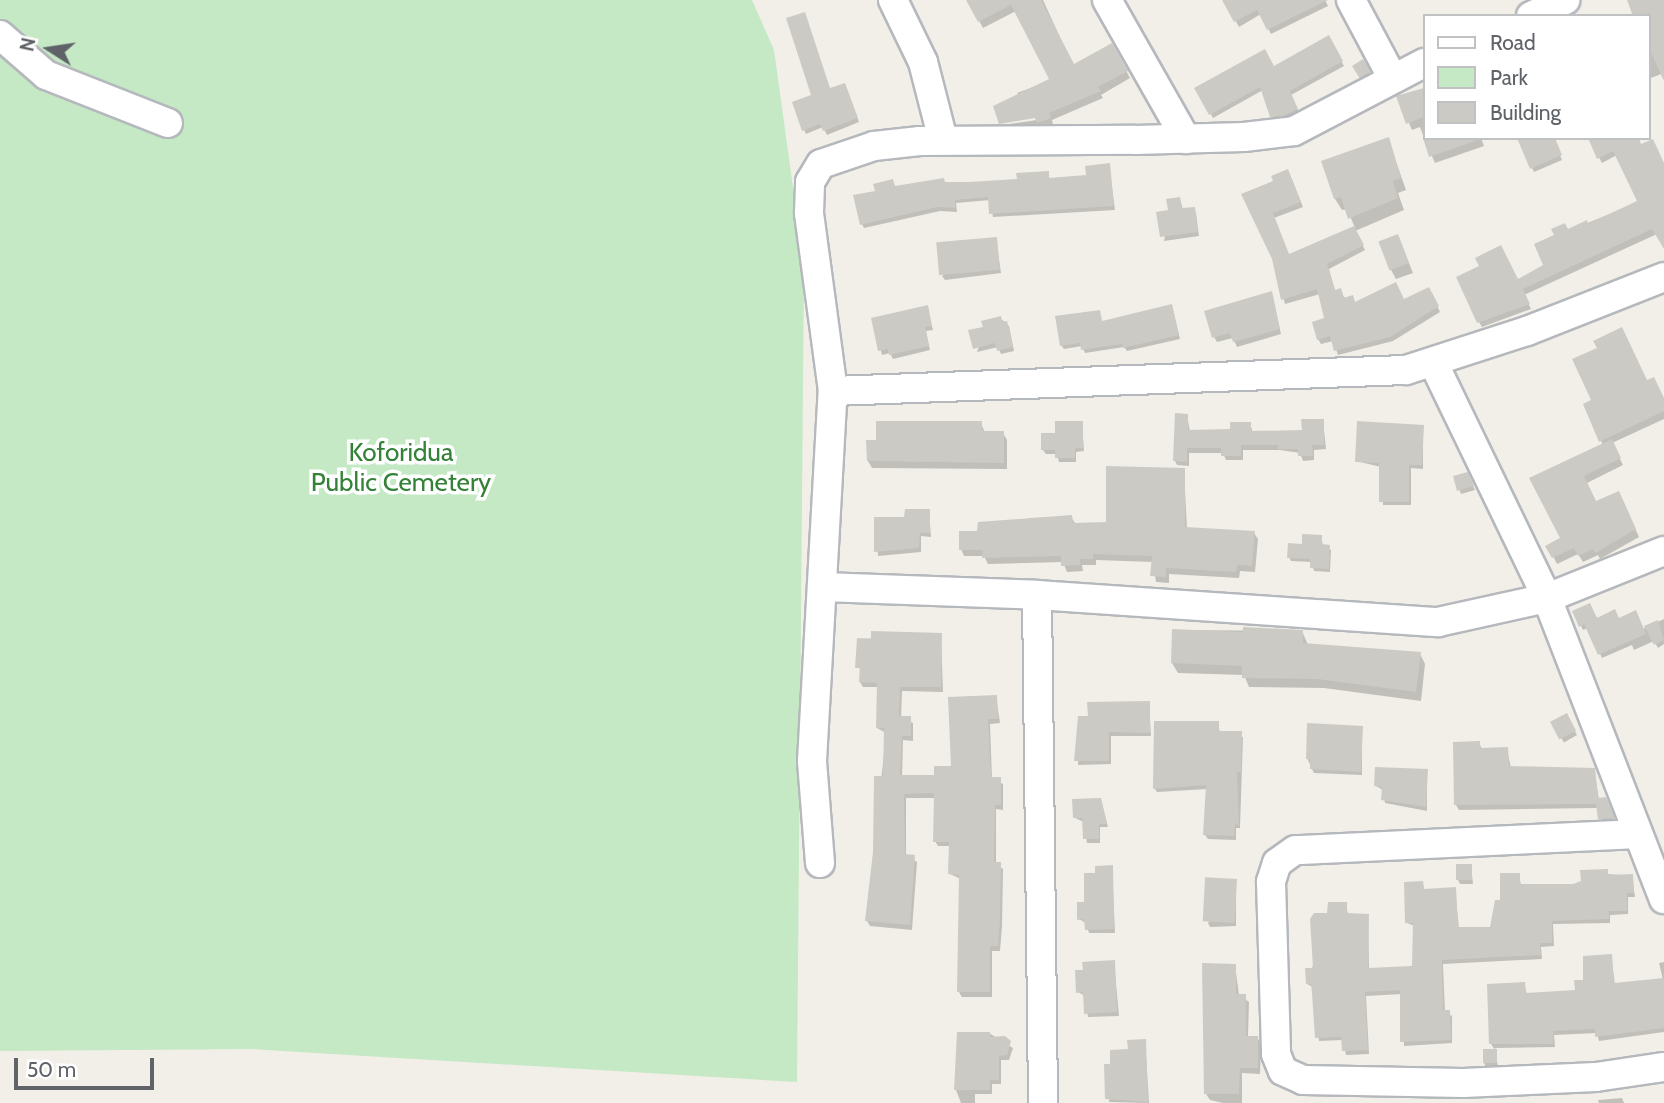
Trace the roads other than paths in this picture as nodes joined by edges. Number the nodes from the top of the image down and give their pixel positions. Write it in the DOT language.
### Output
graph roads {
  1 [pos="893,0"];
  2 [pos="1107,0"];
  3 [pos="1351,0"];
  4 [pos="1566,0"];
  5 [pos="1535,14"];
  6 [pos="0,35"];
  7 [pos="1422,64"];
  8 [pos="1392,77"];
  9 [pos="168,123"];
  10 [pos="1186,139"];
  11 [pos="943,141"];
  12 [pos="1664,277"];
  13 [pos="1433,362"];
  14 [pos="833,391"];
  15 [pos="1664,551"];
  16 [pos="823,587"];
  17 [pos="1037,595"];
  18 [pos="1546,598"];
  19 [pos="1638,834"];
  20 [pos="821,863"];
  21 [pos="1664,899"];
  22 [pos="1664,1067"];
  23 [pos="1043,1103"];
  1 -- 11 [label="street"];
  2 -- 10 [label="street"];
  3 -- 8 [label="street"];
  4 -- 5 [label="street"];
  6 -- 9 [label="street"];
  7 -- 8 [label="street"];
  8 -- 10 [label="street"];
  10 -- 11 [label="street"];
  11 -- 14 [label="street"];
  12 -- 13 [label="street"];
  13 -- 14 [label="street"];
  13 -- 18 [label="street"];
  14 -- 16 [label="street"];
  15 -- 18 [label="street"];
  16 -- 17 [label="street"];
  16 -- 20 [label="street"];
  17 -- 18 [label="street"];
  17 -- 23 [label="street"];
  18 -- 19 [label="street"];
  19 -- 21 [label="street"];
  19 -- 22 [label="street"];
}
